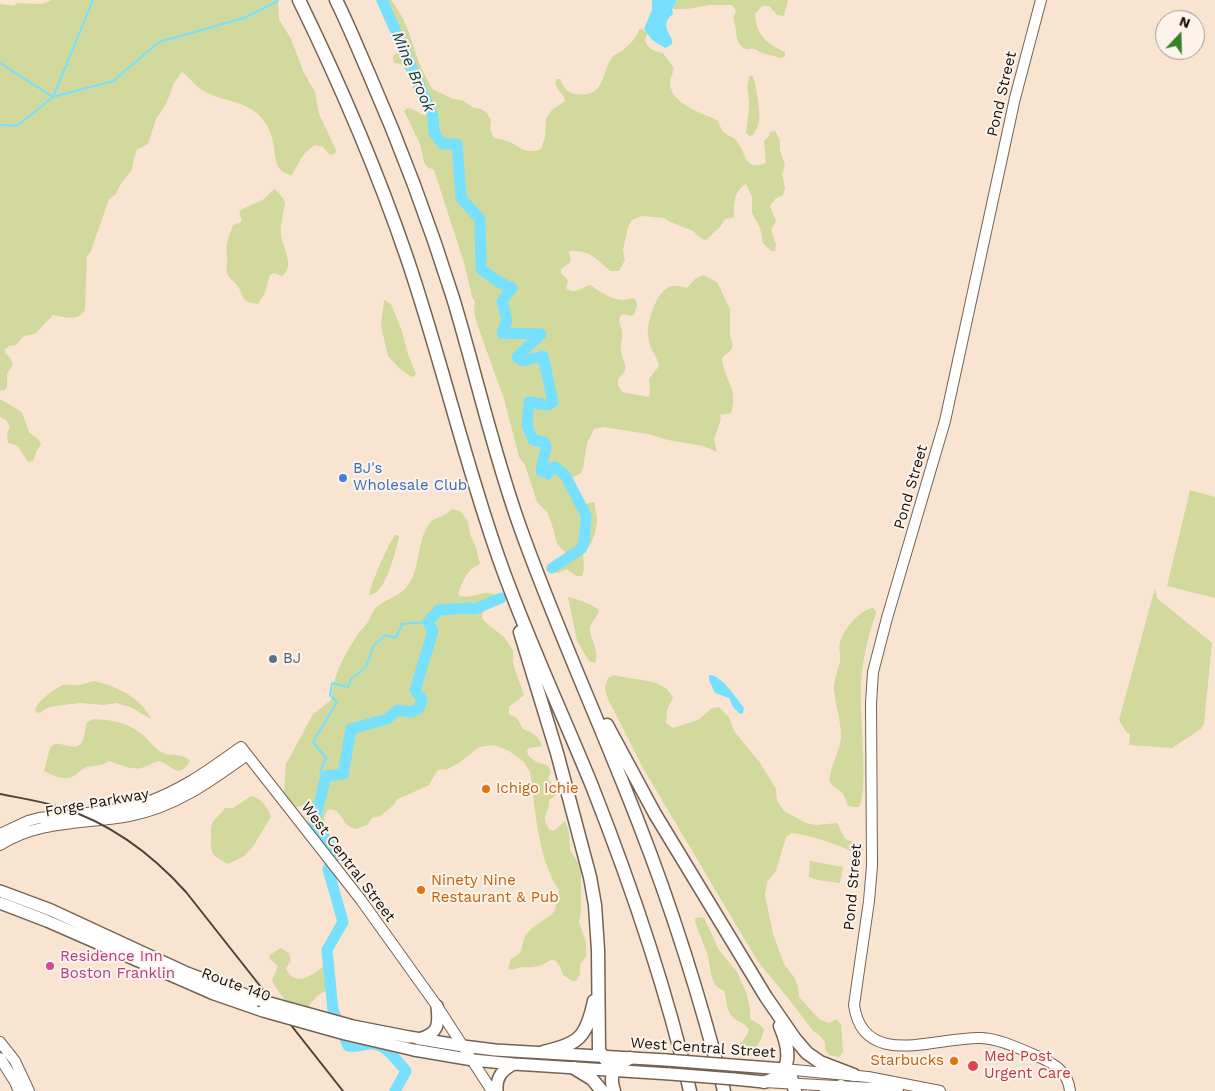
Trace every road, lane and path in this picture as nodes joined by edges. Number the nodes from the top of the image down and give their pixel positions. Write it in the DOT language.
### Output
graph roads {
  1 [pos="299,0"];
  2 [pos="336,0"];
  3 [pos="1041,0"];
  4 [pos="504,574"];
  5 [pos="550,607"];
  6 [pos="244,751"];
  7 [pos="0,834"];
  8 [pos="0,845"];
  9 [pos="0,890"];
  10 [pos="0,903"];
  11 [pos="598,979"];
  12 [pos="766,997"];
  13 [pos="261,1006"];
  14 [pos="437,1006"];
  15 [pos="414,1038"];
  16 [pos="0,1042"];
  17 [pos="463,1046"];
  18 [pos="543,1052"];
  19 [pos="602,1055"];
  20 [pos="0,1058"];
  21 [pos="630,1058"];
  22 [pos="473,1060"];
  23 [pos="514,1064"];
  24 [pos="574,1068"];
  25 [pos="784,1069"];
  26 [pos="614,1070"];
  27 [pos="854,1076"];
  28 [pos="764,1082"];
  29 [pos="841,1086"];
  30 [pos="794,1087"];
  31 [pos="19,1091"];
  32 [pos="29,1091"];
  33 [pos="492,1091"];
  34 [pos="497,1091"];
  35 [pos="602,1091"];
  36 [pos="614,1091"];
  37 [pos="690,1091"];
  38 [pos="724,1091"];
  39 [pos="826,1091"];
  40 [pos="898,1091"];
  41 [pos="940,1091"];
  42 [pos="1070,1091"];
  1 -- 4 [label="highway"];
  2 -- 5 [label="highway"];
  3 -- 42 [label="main road, Pond Street"];
  4 -- 11 [label="highway"];
  4 -- 37 [label="highway"];
  5 -- 12 [label="highway"];
  5 -- 38 [label="highway"];
  6 -- 7 [label="main road, Forge Parkway"];
  6 -- 8 [label="main road, Forge Parkway"];
  6 -- 14 [label="main road, West Central Street"];
  9 -- 13 [label="main road, Route 140"];
  10 -- 13 [label="main road, Route 140"];
  11 -- 18 [label="highway"];
  11 -- 19 [label="highway"];
  12 -- 25 [label="highway"];
  12 -- 27 [label="highway"];
  13 -- 15 [label="main road, Route 140, bridge"];
  13 -- 22 [label="main road, Route 140, bridge"];
  14 -- 15 [label="main road"];
  14 -- 17 [label="main road, West Central Street"];
  15 -- 17 [label="main road, Route 140"];
  16 -- 32 [label="main road"];
  17 -- 18 [label="main road, West Central Street"];
  17 -- 22 [label="main road, West Central Street"];
  18 -- 19 [label="main road, West Central Street"];
  19 -- 21 [label="main road, West Central Street"];
  19 -- 26 [label="highway"];
  20 -- 31 [label="main road"];
  21 -- 25 [label="main road, West Central Street, bridge"];
  21 -- 26 [label="highway"];
  22 -- 23 [label="main road, West Central Street"];
  22 -- 33 [label="main road"];
  23 -- 24 [label="main road, West Central Street"];
  23 -- 34 [label="main road"];
  24 -- 26 [label="main road, West Central Street"];
  24 -- 35 [label="highway"];
  25 -- 27 [label="main road, West Central Street"];
  25 -- 28 [label="highway"];
  25 -- 30 [label="highway"];
  26 -- 28 [label="main road, West Central Street, bridge"];
  26 -- 36 [label="highway"];
  27 -- 41 [label="main road, West Central Street"];
  28 -- 30 [label="main road, West Central Street"];
  29 -- 30 [label="main road, West Central Street"];
  29 -- 39 [label="highway"];
  29 -- 40 [label="main road, West Central Street"];
}
